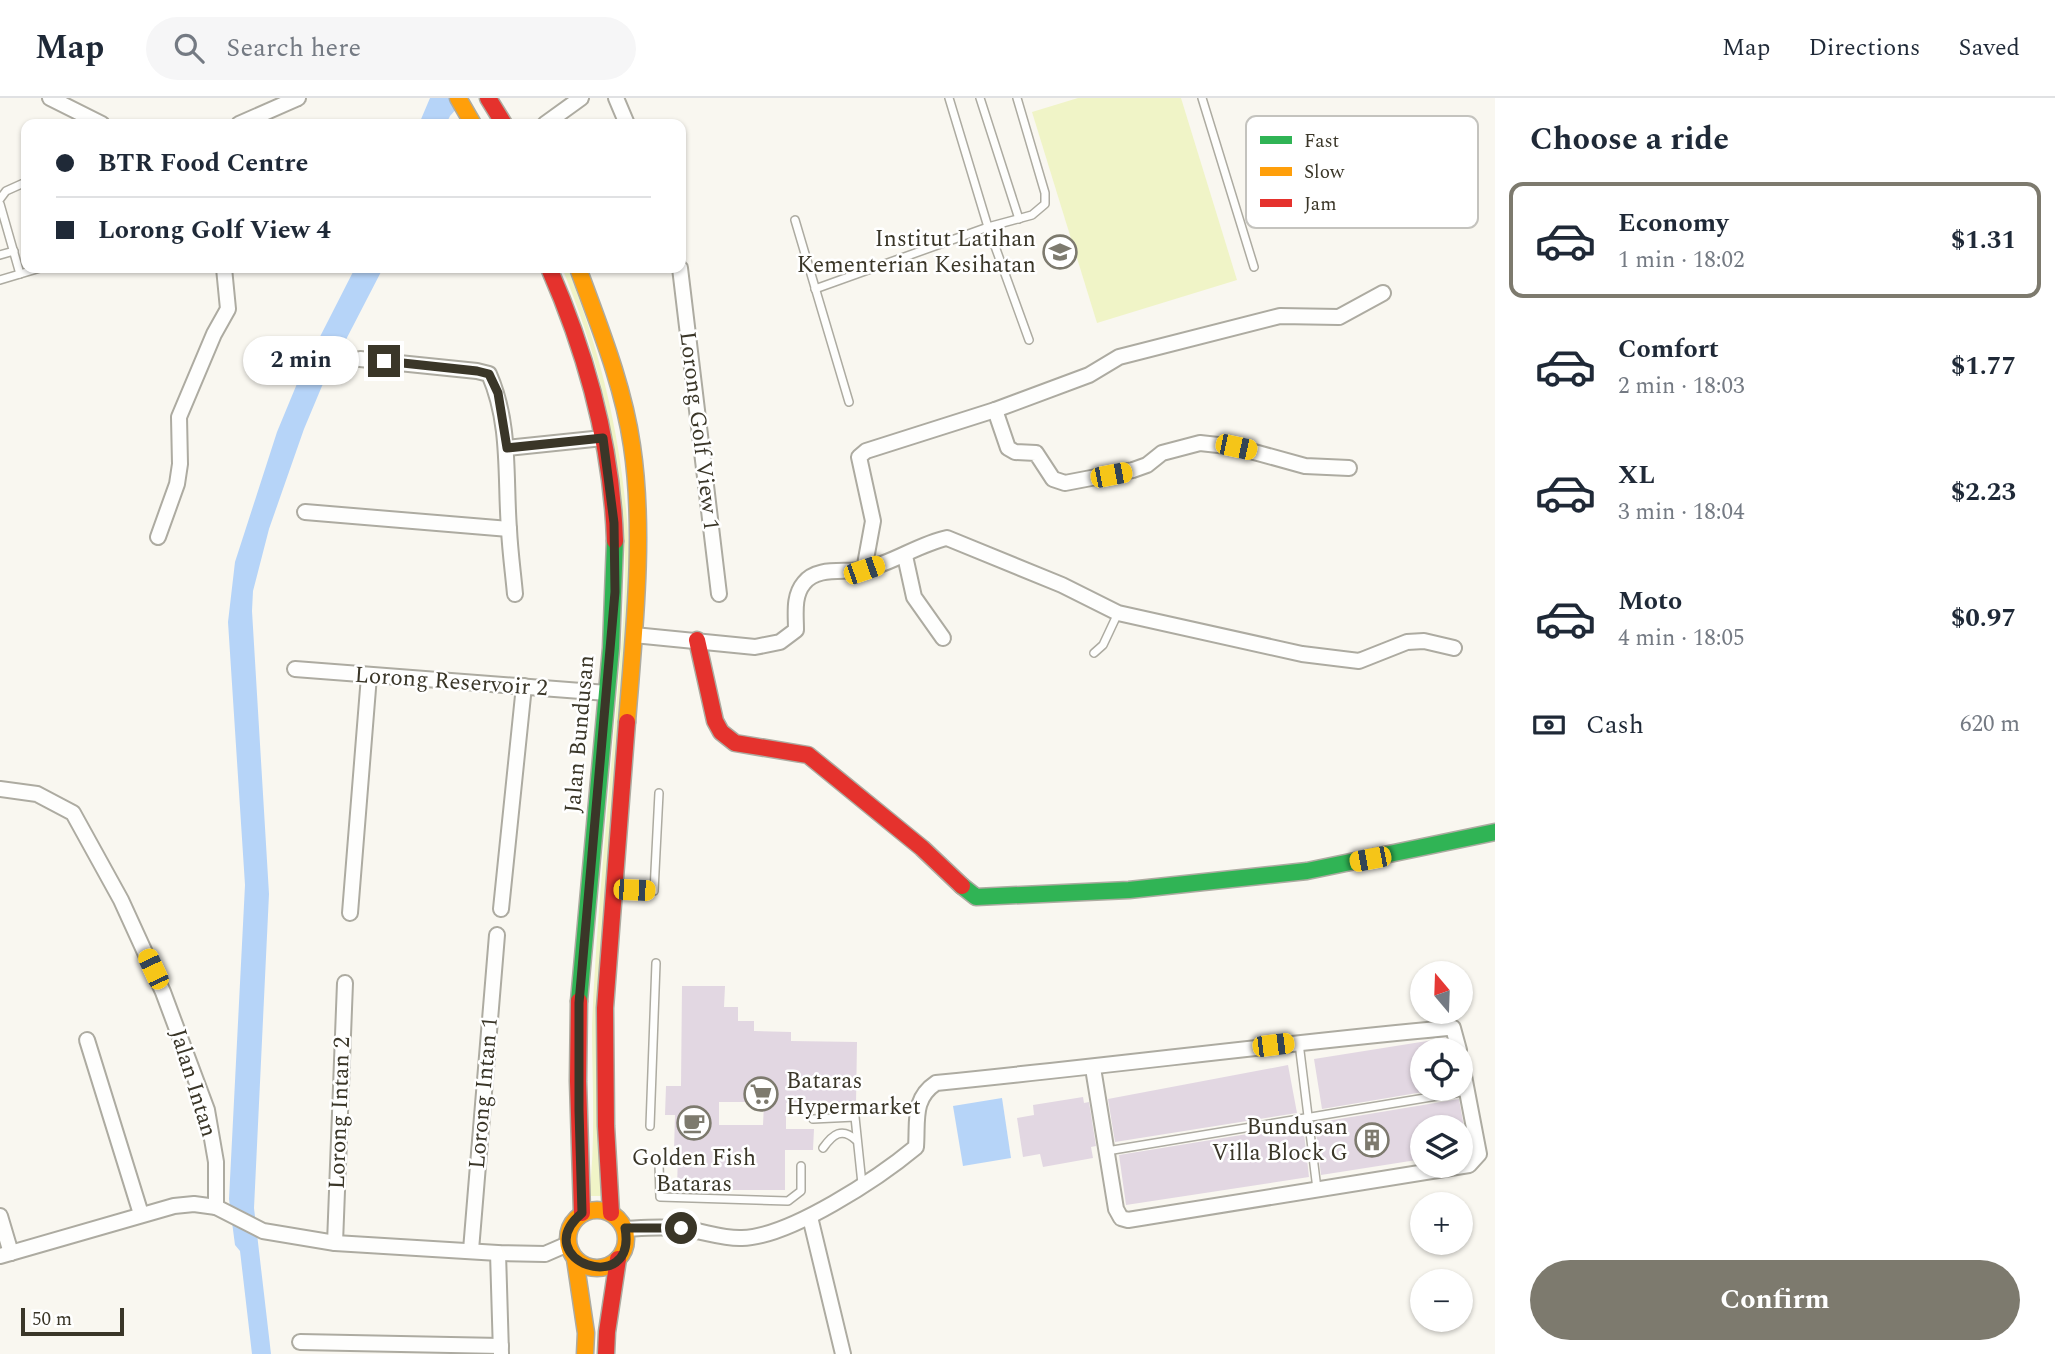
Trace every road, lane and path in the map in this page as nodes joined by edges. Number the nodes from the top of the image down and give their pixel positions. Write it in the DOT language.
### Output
graph roads {
  1 [pos="50,98"];
  2 [pos="298,98"];
  3 [pos="458,98"];
  4 [pos="488,98"];
  5 [pos="581,98"];
  6 [pos="616,98"];
  7 [pos="949,98"];
  8 [pos="980,98"];
  9 [pos="1017,98"];
  10 [pos="1202,98"];
  11 [pos="470,118"];
  12 [pos="92,119"];
  13 [pos="250,119"];
  14 [pos="501,119"];
  15 [pos="552,119"];
  16 [pos="625,119"];
  17 [pos="21,185"];
  18 [pos="0,201"];
  19 [pos="1019,219"];
  20 [pos="795,220"];
  21 [pos="2,221"];
  22 [pos="988,227"];
  23 [pos="14,251"];
  24 [pos="0,255"];
  25 [pos="1254,267"];
  26 [pos="23,273"];
  27 [pos="224,273"];
  28 [pos="551,273"];
  29 [pos="580,273"];
  30 [pos="681,273"];
  31 [pos="20,274"];
  32 [pos="0,280"];
  33 [pos="814,289"];
  34 [pos="1383,293"];
  35 [pos="1029,340"];
  36 [pos="360,359"];
  37 [pos="849,402"];
  38 [pos="995,410"];
  39 [pos="603,438"];
  40 [pos="507,448"];
  41 [pos="1349,468"];
  42 [pos="305,512"];
  43 [pos="509,529"];
  44 [pos="158,537"];
  45 [pos="905,556"];
  46 [pos="864,570"];
  47 [pos="515,594"];
  48 [pos="719,594"];
  49 [pos="1118,613"];
  50 [pos="634,635"];
  51 [pos="943,638"];
  52 [pos="697,640"];
  53 [pos="1454,648"];
  54 [pos="1094,653"];
  55 [pos="295,669"];
  56 [pos="369,676"];
  57 [pos="524,686"];
  58 [pos="607,693"];
  59 [pos="0,789"];
  60 [pos="659,793"];
  61 [pos="1495,832"];
  62 [pos="613,890"];
  63 [pos="500,909"];
  64 [pos="350,912"];
  65 [pos="497,935"];
  66 [pos="656,963"];
  67 [pos="345,982"];
  68 [pos="1456,1038"];
  69 [pos="87,1040"];
  70 [pos="1298,1042"];
  71 [pos="1093,1068"];
  72 [pos="1410,1100"];
  73 [pos="1469,1101"];
  74 [pos="1309,1117"];
  75 [pos="813,1119"];
  76 [pos="650,1126"];
  77 [pos="857,1140"];
  78 [pos="823,1148"];
  79 [pos="1106,1151"];
  80 [pos="659,1164"];
  81 [pos="800,1166"];
  82 [pos="862,1184"];
  83 [pos="1317,1189"];
  84 [pos="222,1210"];
  85 [pos="582,1213"];
  86 [pos="611,1213"];
  87 [pos="141,1214"];
  88 [pos="0,1216"];
  89 [pos="810,1217"];
  90 [pos="625,1228"];
  91 [pos="335,1242"];
  92 [pos="568,1244"];
  93 [pos="471,1250"];
  94 [pos="498,1253"];
  95 [pos="5,1254"];
  96 [pos="575,1259"];
  97 [pos="618,1259"];
  98 [pos="300,1342"];
  99 [pos="501,1350"];
  100 [pos="585,1354"];
  101 [pos="606,1354"];
  102 [pos="843,1354"];
  1 -- 12 [label="street"];
  2 -- 13 [label="street"];
  3 -- 11 [label="main road"];
  4 -- 14 [label="main road"];
  5 -- 15 [label="street"];
  6 -- 16 [label="street"];
  7 -- 22 [label="lane"];
  8 -- 19 [label="lane"];
  9 -- 19 [label="lane"];
  10 -- 25 [label="lane"];
  17 -- 18 [label="lane"];
  18 -- 21 [label="lane"];
  19 -- 22 [label="lane"];
  20 -- 33 [label="lane"];
  21 -- 23 [label="lane"];
  22 -- 33 [label="lane"];
  22 -- 35 [label="lane"];
  23 -- 24 [label="lane"];
  23 -- 31 [label="lane"];
  26 -- 31 [label="lane"];
  27 -- 44 [label="street"];
  28 -- 39 [label="main road, Jalan Bundusan"];
  29 -- 50 [label="main road, Jalan Bundusan"];
  30 -- 48 [label="street, Lorong Golf View 1"];
  31 -- 32 [label="lane"];
  33 -- 37 [label="lane"];
  34 -- 38 [label="street"];
  36 -- 40 [label="street"];
  38 -- 41 [label="street"];
  38 -- 46 [label="street"];
  39 -- 40 [label="street"];
  39 -- 58 [label="main road, Jalan Bundusan"];
  40 -- 43 [label="street"];
  42 -- 43 [label="street"];
  43 -- 47 [label="street"];
  45 -- 46 [label="street"];
  45 -- 49 [label="street"];
  45 -- 51 [label="street"];
  46 -- 52 [label="street"];
  49 -- 53 [label="street"];
  49 -- 54 [label="lane"];
  50 -- 52 [label="street"];
  50 -- 62 [label="main road, Jalan Bundusan"];
  52 -- 61 [label="main road"];
  55 -- 56 [label="street, Lorong Reservoir 2"];
  56 -- 57 [label="street, Lorong Reservoir 2"];
  56 -- 64 [label="street"];
  57 -- 58 [label="street, Lorong Reservoir 2"];
  57 -- 63 [label="street"];
  58 -- 85 [label="main road, Jalan Bundusan"];
  59 -- 84 [label="street, Jalan Intan"];
  60 -- 62 [label="lane"];
  62 -- 86 [label="main road, Jalan Bundusan"];
  65 -- 93 [label="street, Lorong Intan 1"];
  66 -- 76 [label="lane"];
  67 -- 91 [label="street, Lorong Intan 2"];
  68 -- 70 [label="street"];
  69 -- 87 [label="street"];
  70 -- 71 [label="street"];
  70 -- 74 [label="lane"];
  71 -- 79 [label="street"];
  71 -- 82 [label="street"];
  72 -- 74 [label="lane"];
  73 -- 83 [label="street"];
  74 -- 79 [label="lane"];
  74 -- 83 [label="lane"];
  75 -- 77 [label="lane"];
  77 -- 78 [label="lane"];
  77 -- 82 [label="lane"];
  79 -- 83 [label="street"];
  80 -- 81 [label="lane"];
  82 -- 89 [label="street"];
  84 -- 87 [label="street"];
  84 -- 91 [label="street"];
  85 -- 86 [label="main road"];
  85 -- 92 [label="main road"];
  86 -- 90 [label="main road"];
  87 -- 95 [label="street"];
  88 -- 95 [label="street"];
  89 -- 90 [label="street"];
  89 -- 102 [label="street"];
  90 -- 97 [label="main road"];
  91 -- 93 [label="street"];
  92 -- 94 [label="street"];
  92 -- 96 [label="main road"];
  93 -- 94 [label="street"];
  94 -- 99 [label="street"];
  96 -- 97 [label="main road"];
  96 -- 100 [label="main road"];
  97 -- 101 [label="main road"];
  98 -- 99 [label="street"];
}
